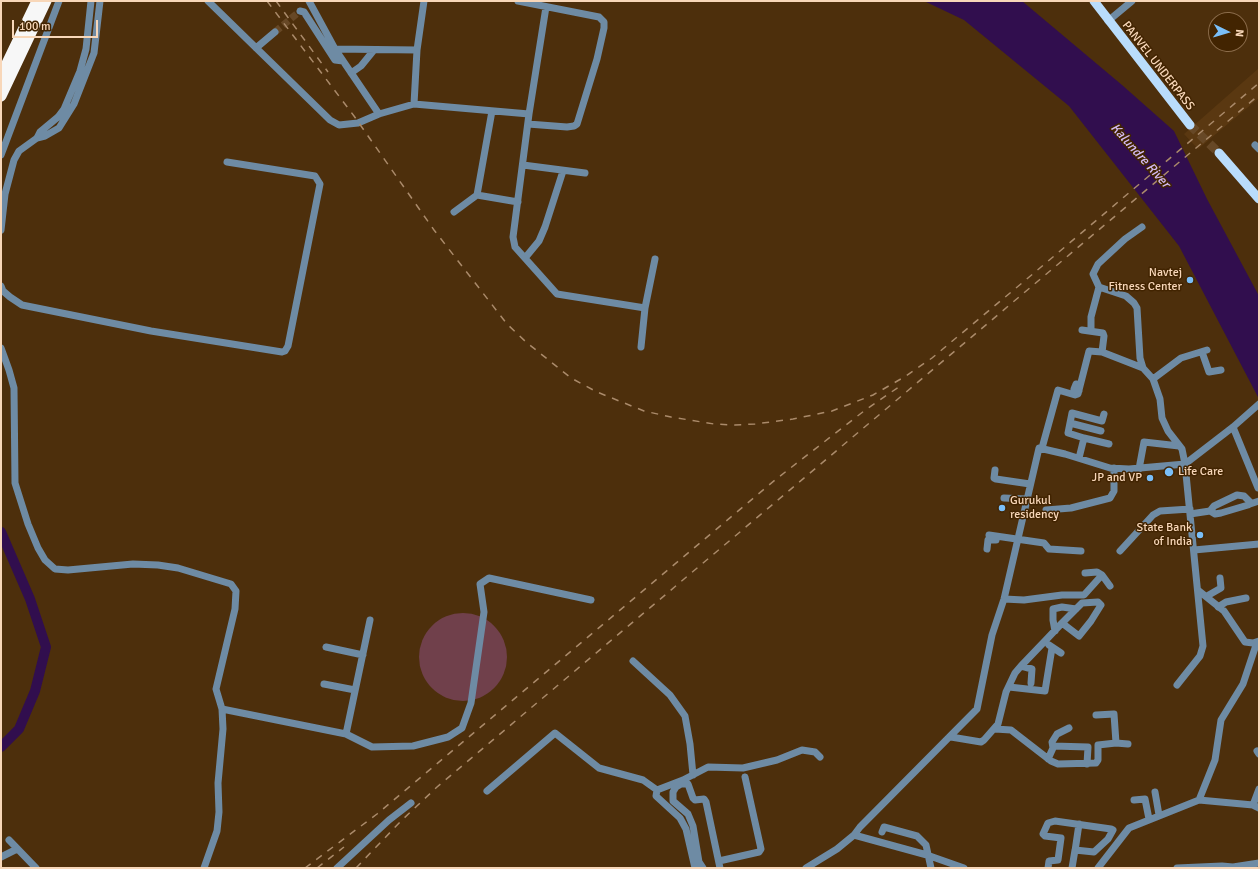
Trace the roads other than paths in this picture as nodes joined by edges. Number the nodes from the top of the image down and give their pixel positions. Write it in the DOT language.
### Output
graph roads {
  1 [pos="37,1"];
  2 [pos="46,1"];
  3 [pos="59,1"];
  4 [pos="91,1"];
  5 [pos="100,1"];
  6 [pos="208,1"];
  7 [pos="309,1"];
  8 [pos="424,1"];
  9 [pos="518,1"];
  10 [pos="1094,1"];
  11 [pos="1132,1"];
  12 [pos="546,6"];
  13 [pos="300,11"];
  14 [pos="1108,22"];
  15 [pos="274,32"];
  16 [pos="256,48"];
  17 [pos="334,49"];
  18 [pos="374,50"];
  19 [pos="418,50"];
  20 [pos="343,61"];
  21 [pos="351,73"];
  22 [pos="1,76"];
  23 [pos="1,96"];
  24 [pos="414,104"];
  25 [pos="492,110"];
  26 [pos="378,114"];
  27 [pos="528,114"];
  28 [pos="528,124"];
  29 [pos="1190,125"];
  30 [pos="37,138"];
  31 [pos="1219,153"];
  32 [pos="1,155"];
  33 [pos="227,162"];
  34 [pos="522,165"];
  35 [pos="563,170"];
  36 [pos="585,173"];
  37 [pos="477,195"];
  38 [pos="1259,199"];
  39 [pos="518,202"];
  40 [pos="454,212"];
  41 [pos="1142,227"];
  42 [pos="1,230"];
  43 [pos="525,258"];
  44 [pos="654,259"];
  45 [pos="1,286"];
  46 [pos="1099,287"];
  47 [pos="645,308"];
  48 [pos="1082,330"];
  49 [pos="1091,330"];
  50 [pos="641,347"];
  51 [pos="1,348"];
  52 [pos="1102,352"];
  53 [pos="1143,368"];
  54 [pos="1221,370"];
  55 [pos="1153,380"];
  56 [pos="1259,404"];
  57 [pos="1070,423"];
  58 [pos="1233,427"];
  59 [pos="1101,431"];
  60 [pos="1084,438"];
  61 [pos="1099,442"];
  62 [pos="1109,444"];
  63 [pos="1179,446"];
  64 [pos="1042,448"];
  65 [pos="1079,458"];
  66 [pos="1185,464"];
  67 [pos="1114,468"];
  68 [pos="1139,469"];
  69 [pos="995,470"];
  70 [pos="1030,484"];
  71 [pos="1258,488"];
  72 [pos="1004,498"];
  73 [pos="1026,499"];
  74 [pos="1259,501"];
  75 [pos="1250,504"];
  76 [pos="1046,510"];
  77 [pos="1210,510"];
  78 [pos="1190,511"];
  79 [pos="1017,539"];
  80 [pos="1259,544"];
  81 [pos="987,549"];
  82 [pos="1194,550"];
  83 [pos="1081,551"];
  84 [pos="1120,551"];
  85 [pos="1085,573"];
  86 [pos="1102,575"];
  87 [pos="1220,578"];
  88 [pos="1110,586"];
  89 [pos="1199,591"];
  90 [pos="1084,595"];
  91 [pos="1207,596"];
  92 [pos="1246,598"];
  93 [pos="1004,599"];
  94 [pos="1097,599"];
  95 [pos="591,600"];
  96 [pos="1218,607"];
  97 [pos="1076,609"];
  98 [pos="370,620"];
  99 [pos="1062,623"];
  100 [pos="1055,631"];
  101 [pos="1258,641"];
  102 [pos="1045,642"];
  103 [pos="326,647"];
  104 [pos="1052,648"];
  105 [pos="1061,654"];
  106 [pos="362,655"];
  107 [pos="633,661"];
  108 [pos="1021,666"];
  109 [pos="1030,683"];
  110 [pos="324,684"];
  111 [pos="1177,686"];
  112 [pos="1009,687"];
  113 [pos="355,690"];
  114 [pos="222,709"];
  115 [pos="1096,715"];
  116 [pos="1069,728"];
  117 [pos="995,729"];
  118 [pos="346,734"];
  119 [pos="951,737"];
  120 [pos="1116,743"];
  121 [pos="1128,744"];
  122 [pos="1053,746"];
  123 [pos="820,757"];
  124 [pos="1048,759"];
  125 [pos="1087,764"];
  126 [pos="692,775"];
  127 [pos="745,777"];
  128 [pos="1259,789"];
  129 [pos="657,790"];
  130 [pos="487,791"];
  131 [pos="1155,792"];
  132 [pos="1134,800"];
  133 [pos="1199,800"];
  134 [pos="411,803"];
  135 [pos="1256,806"];
  136 [pos="1159,813"];
  137 [pos="1148,816"];
  138 [pos="1078,824"];
  139 [pos="882,832"];
  140 [pos="854,835"];
  141 [pos="9,840"];
  142 [pos="17,849"];
  143 [pos="1074,851"];
  144 [pos="928,855"];
  145 [pos="1,857"];
  146 [pos="1259,863"];
  147 [pos="720,865"];
  148 [pos="1222,867"];
  149 [pos="36,868"];
  150 [pos="204,868"];
  151 [pos="338,868"];
  152 [pos="695,868"];
  153 [pos="703,868"];
  154 [pos="806,868"];
  155 [pos="931,868"];
  156 [pos="964,868"];
  157 [pos="1048,868"];
  158 [pos="1072,868"];
  159 [pos="1098,868"];
  160 [pos="1177,868"];
  1 -- 22 [label="highway"];
  2 -- 23 [label="highway"];
  3 -- 32 [label="street"];
  4 -- 30 [label="street"];
  5 -- 30 [label="street"];
  6 -- 16 [label="street"];
  7 -- 17 [label="street"];
  8 -- 19 [label="street"];
  9 -- 12 [label="street"];
  10 -- 14 [label="main road, PANVEL UNDERPASS"];
  11 -- 14 [label="street"];
  12 -- 27 [label="street"];
  12 -- 28 [label="street"];
  13 -- 20 [label="street"];
  14 -- 29 [label="main road, PANVEL UNDERPASS"];
  15 -- 16 [label="street"];
  16 -- 26 [label="street"];
  17 -- 18 [label="street"];
  17 -- 20 [label="street"];
  18 -- 19 [label="street"];
  18 -- 21 [label="street"];
  19 -- 24 [label="street"];
  20 -- 21 [label="street"];
  21 -- 26 [label="street"];
  24 -- 25 [label="street"];
  24 -- 26 [label="street"];
  25 -- 27 [label="street"];
  25 -- 37 [label="street"];
  27 -- 28 [label="street"];
  28 -- 34 [label="street"];
  30 -- 42 [label="street"];
  31 -- 38 [label="main road"];
  33 -- 45 [label="street"];
  34 -- 35 [label="street"];
  34 -- 39 [label="street"];
  35 -- 36 [label="street"];
  35 -- 43 [label="street"];
  37 -- 39 [label="street"];
  37 -- 40 [label="street"];
  39 -- 43 [label="street"];
  41 -- 46 [label="street"];
  43 -- 47 [label="street"];
  44 -- 47 [label="street"];
  46 -- 49 [label="street"];
  46 -- 53 [label="street"];
  47 -- 50 [label="street"];
  48 -- 49 [label="street"];
  49 -- 52 [label="street"];
  51 -- 114 [label="street"];
  52 -- 53 [label="street"];
  52 -- 64 [label="street"];
  53 -- 55 [label="street"];
  54 -- 55 [label="street"];
  55 -- 63 [label="street"];
  56 -- 58 [label="street"];
  57 -- 59 [label="street"];
  57 -- 59 [label="street"];
  57 -- 60 [label="street"];
  58 -- 66 [label="street"];
  58 -- 71 [label="street"];
  59 -- 61 [label="street"];
  60 -- 61 [label="street"];
  60 -- 65 [label="street"];
  61 -- 62 [label="street"];
  63 -- 66 [label="street"];
  63 -- 68 [label="street"];
  64 -- 65 [label="street"];
  64 -- 70 [label="street"];
  65 -- 67 [label="street"];
  66 -- 68 [label="street"];
  66 -- 78 [label="street"];
  67 -- 68 [label="street"];
  67 -- 76 [label="street"];
  69 -- 70 [label="street"];
  70 -- 73 [label="street"];
  72 -- 73 [label="street"];
  73 -- 79 [label="street"];
  74 -- 75 [label="street"];
  75 -- 77 [label="street"];
  75 -- 77 [label="street"];
  77 -- 78 [label="street"];
  78 -- 82 [label="street"];
  78 -- 84 [label="street"];
  79 -- 81 [label="street"];
  79 -- 83 [label="street"];
  79 -- 93 [label="street"];
  80 -- 82 [label="street"];
  82 -- 89 [label="street"];
  85 -- 86 [label="street"];
  86 -- 88 [label="street"];
  86 -- 90 [label="street"];
  87 -- 91 [label="street"];
  89 -- 91 [label="street"];
  89 -- 111 [label="street"];
  90 -- 93 [label="street"];
  90 -- 94 [label="street"];
  91 -- 96 [label="street"];
  92 -- 96 [label="street"];
  93 -- 119 [label="street"];
  95 -- 118 [label="street"];
  96 -- 101 [label="street"];
  97 -- 99 [label="street"];
  97 -- 99 [label="street"];
  97 -- 100 [label="street"];
  98 -- 106 [label="street"];
  99 -- 100 [label="street"];
  100 -- 102 [label="street"];
  101 -- 133 [label="street"];
  102 -- 104 [label="street"];
  102 -- 108 [label="street"];
  103 -- 106 [label="street"];
  104 -- 105 [label="street"];
  104 -- 112 [label="street"];
  106 -- 113 [label="street"];
  107 -- 126 [label="street"];
  108 -- 109 [label="street"];
  108 -- 112 [label="street"];
  110 -- 113 [label="street"];
  112 -- 117 [label="street"];
  113 -- 118 [label="street"];
  114 -- 118 [label="street"];
  114 -- 150 [label="street"];
  115 -- 120 [label="street"];
  116 -- 122 [label="street"];
  117 -- 119 [label="street"];
  117 -- 124 [label="street"];
  119 -- 140 [label="street"];
  120 -- 121 [label="street"];
  120 -- 125 [label="street"];
  122 -- 124 [label="street"];
  122 -- 125 [label="street"];
  123 -- 126 [label="street"];
  124 -- 125 [label="street"];
  126 -- 129 [label="street"];
  127 -- 147 [label="street"];
  128 -- 135 [label="street"];
  129 -- 130 [label="street"];
  129 -- 152 [label="street"];
  131 -- 136 [label="street"];
  132 -- 137 [label="street"];
  133 -- 135 [label="street"];
  133 -- 136 [label="street"];
  134 -- 151 [label="street"];
  136 -- 137 [label="street"];
  137 -- 159 [label="street"];
  138 -- 143 [label="street"];
  138 -- 143 [label="street"];
  138 -- 157 [label="street"];
  139 -- 144 [label="street"];
  140 -- 144 [label="street"];
  140 -- 154 [label="street"];
  141 -- 142 [label="street"];
  142 -- 145 [label="street"];
  142 -- 149 [label="street"];
  143 -- 158 [label="street"];
  144 -- 155 [label="street"];
  144 -- 156 [label="street"];
  146 -- 148 [label="street"];
  147 -- 153 [label="street"];
  148 -- 160 [label="street"];
}
